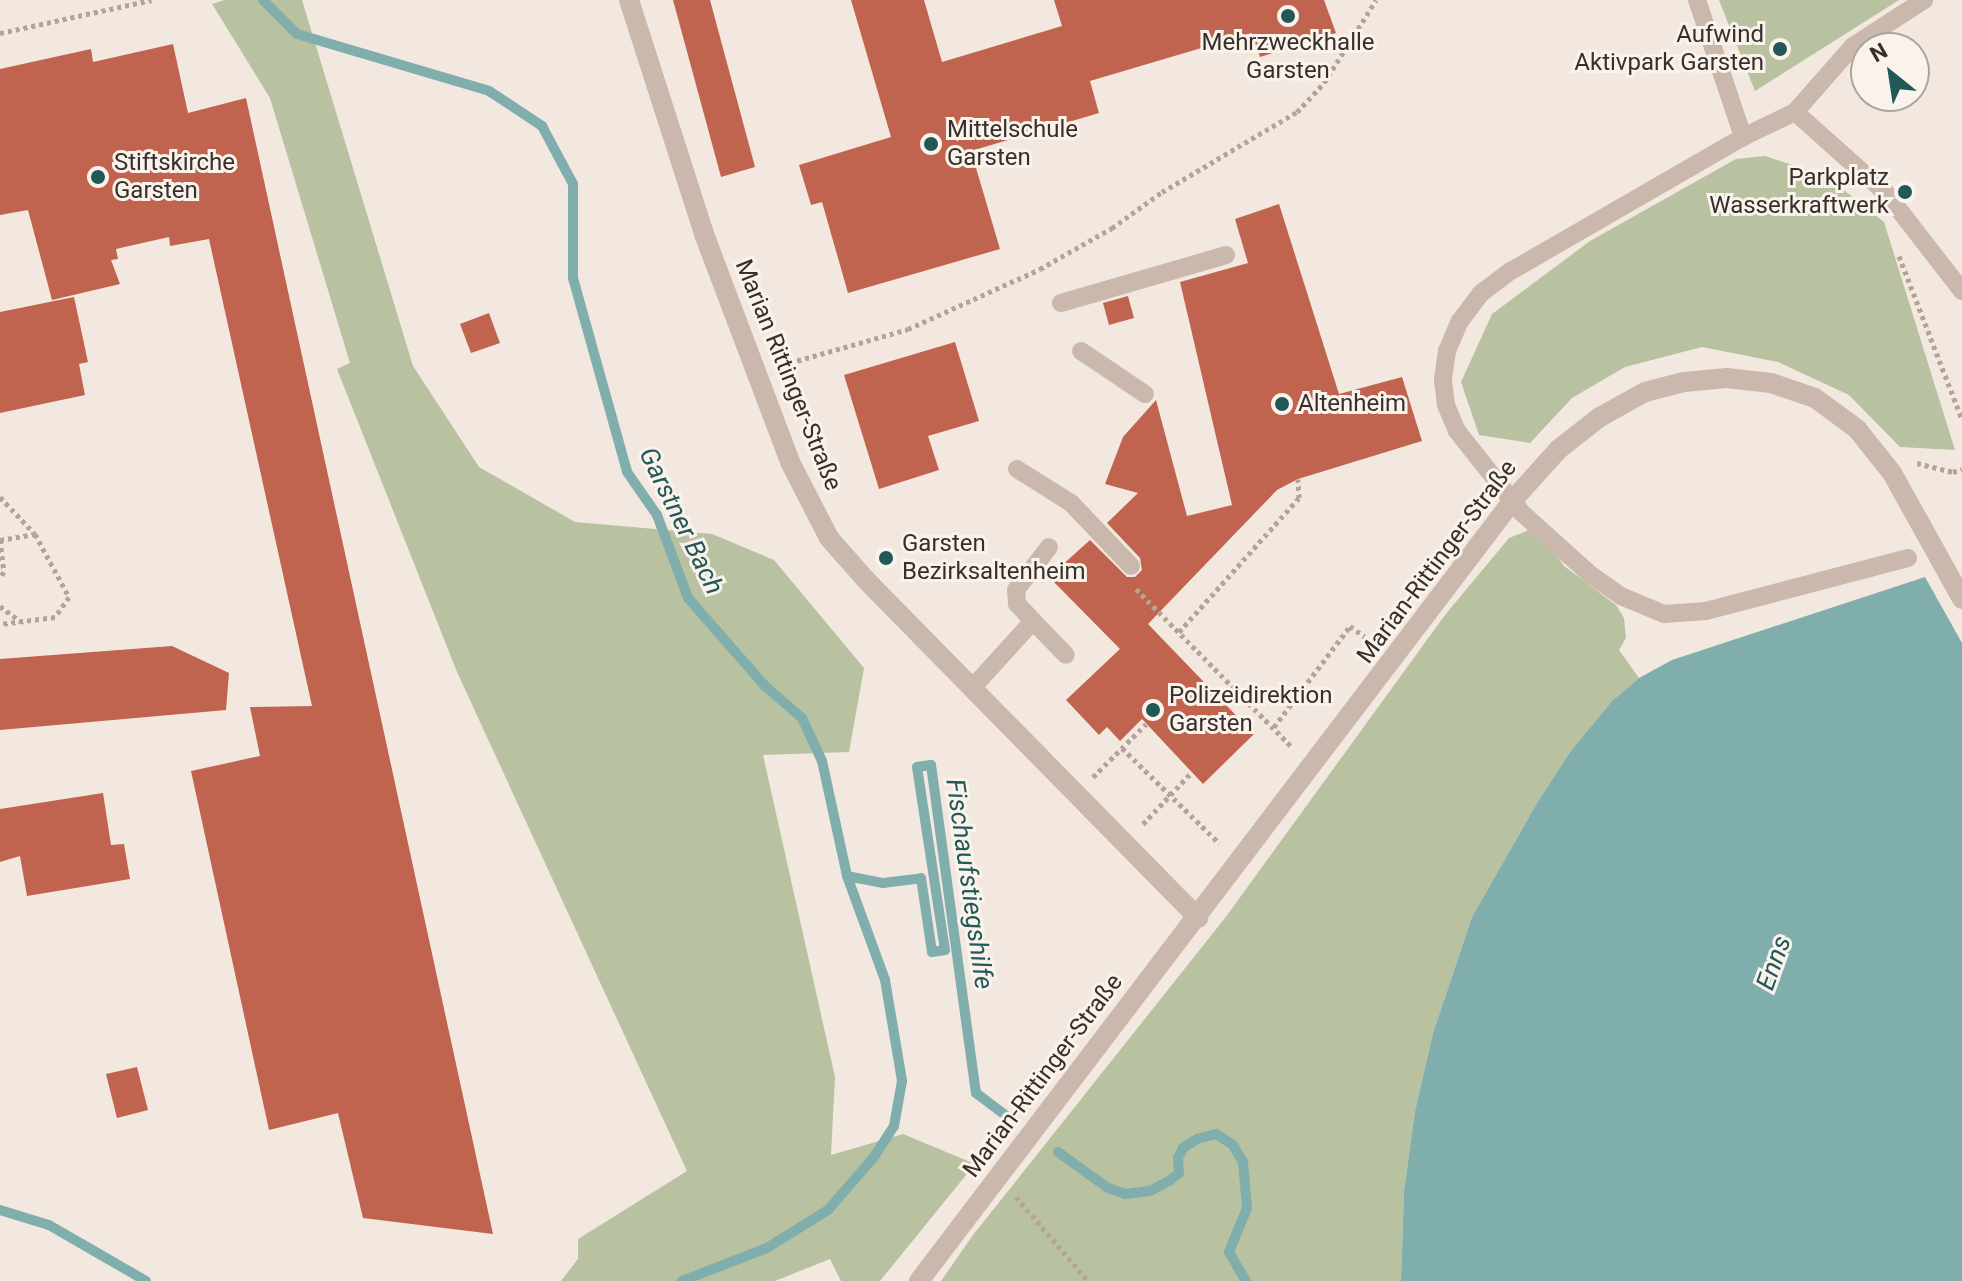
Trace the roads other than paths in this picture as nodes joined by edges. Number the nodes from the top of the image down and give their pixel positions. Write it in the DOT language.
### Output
graph roads {
  1 [pos="629,0"];
  2 [pos="1697,0"];
  3 [pos="1924,0"];
  4 [pos="1795,112"];
  5 [pos="1743,137"];
  6 [pos="1226,255"];
  7 [pos="1962,291"];
  8 [pos="1061,303"];
  9 [pos="1081,351"];
  10 [pos="1145,394"];
  11 [pos="1017,469"];
  12 [pos="1513,500"];
  13 [pos="1049,547"];
  14 [pos="1908,558"];
  15 [pos="1131,566"];
  16 [pos="1962,599"];
  17 [pos="1033,621"];
  18 [pos="1066,655"];
  19 [pos="973,687"];
  20 [pos="1198,918"];
  21 [pos="919,1281"];
  1 -- 19 [label="street, Marian Rittinger-Straße"];
  2 -- 5 [label="lane"];
  3 -- 4 [label="lane"];
  4 -- 5 [label="lane"];
  4 -- 7 [label="lane"];
  5 -- 12 [label="lane"];
  6 -- 8 [label="lane"];
  9 -- 10 [label="lane"];
  11 -- 15 [label="lane"];
  12 -- 14 [label="lane"];
  12 -- 16 [label="street, Marian-Rittinger-Straße"];
  12 -- 20 [label="street, Marian-Rittinger-Straße"];
  13 -- 17 [label="lane"];
  17 -- 18 [label="lane"];
  17 -- 19 [label="lane"];
  19 -- 20 [label="street, Marian Rittinger-Straße"];
  20 -- 21 [label="street, Marian-Rittinger-Straße"];
}
